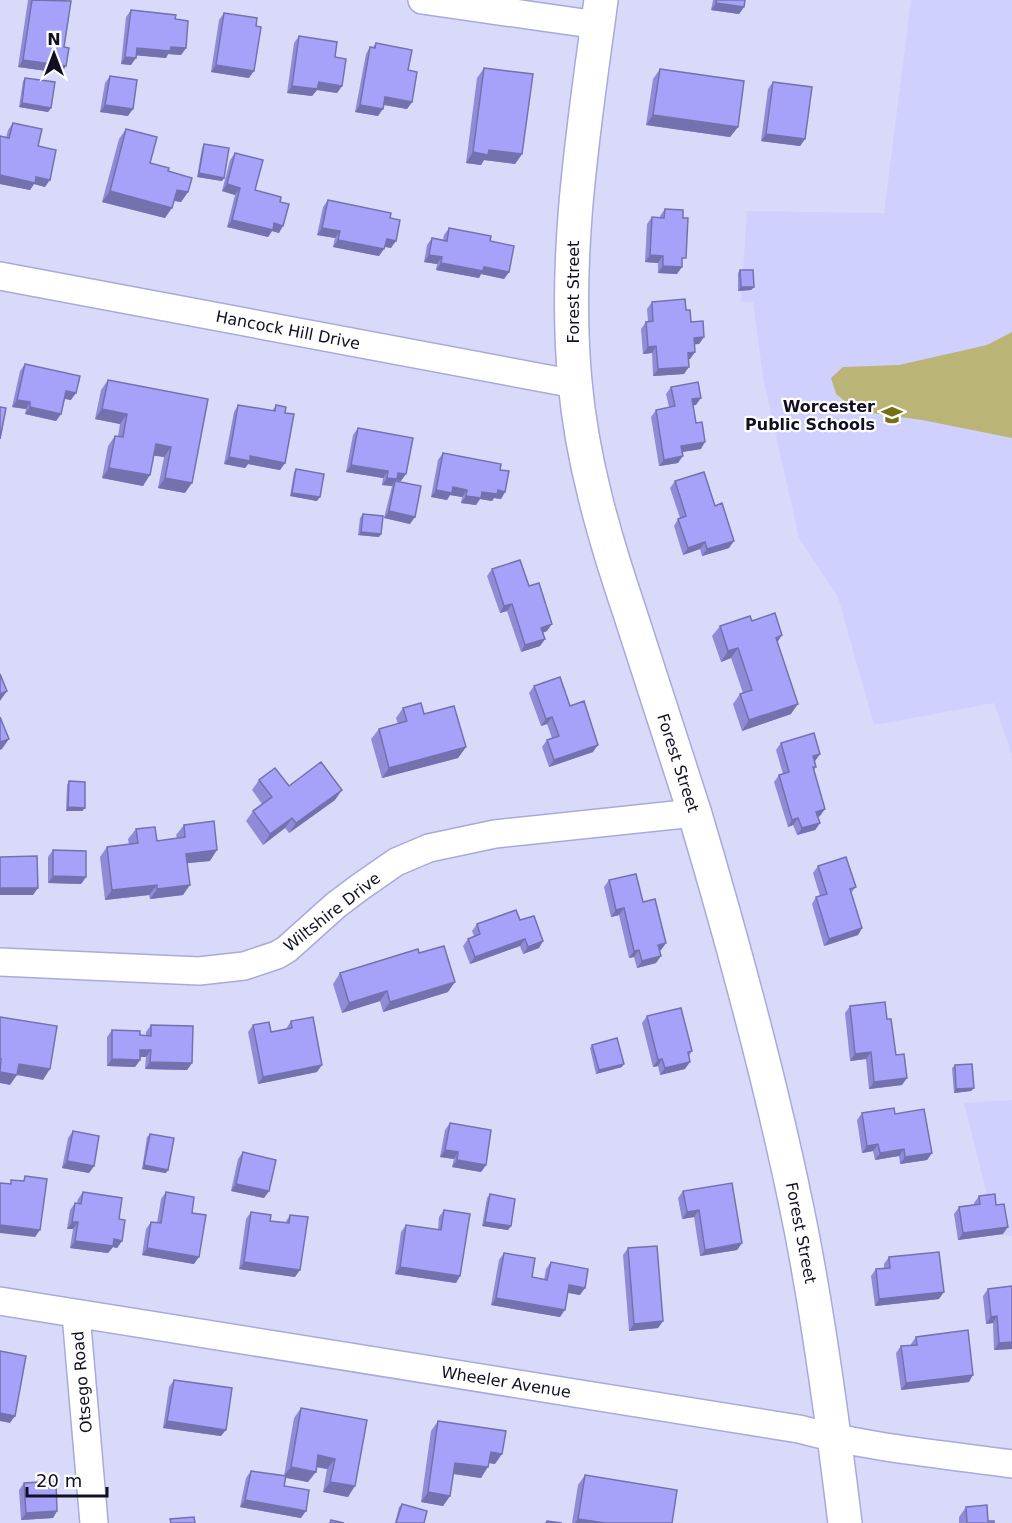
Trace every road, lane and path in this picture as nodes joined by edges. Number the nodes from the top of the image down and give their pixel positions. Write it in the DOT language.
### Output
graph roads {
  1 [pos="422,0"];
  2 [pos="599,13"];
  3 [pos="0,276"];
  4 [pos="575,384"];
  5 [pos="694,813"];
  6 [pos="0,962"];
  7 [pos="0,1301"];
  8 [pos="76,1314"];
  9 [pos="835,1439"];
  10 [pos="1012,1464"];
  11 [pos="94,1523"];
  12 [pos="845,1523"];
  1 -- 2 [label="street"];
  2 -- 4 [label="main road, Forest Street"];
  3 -- 4 [label="street, Hancock Hill Drive"];
  4 -- 5 [label="main road, Forest Street"];
  5 -- 6 [label="street, Wiltshire Drive"];
  5 -- 9 [label="main road, Forest Street"];
  7 -- 8 [label="street, Wheeler Avenue"];
  8 -- 9 [label="street, Wheeler Avenue"];
  8 -- 11 [label="street, Otsego Road"];
  9 -- 10 [label="street, Wheeler Avenue"];
  9 -- 12 [label="main road, Forest Street"];
}
